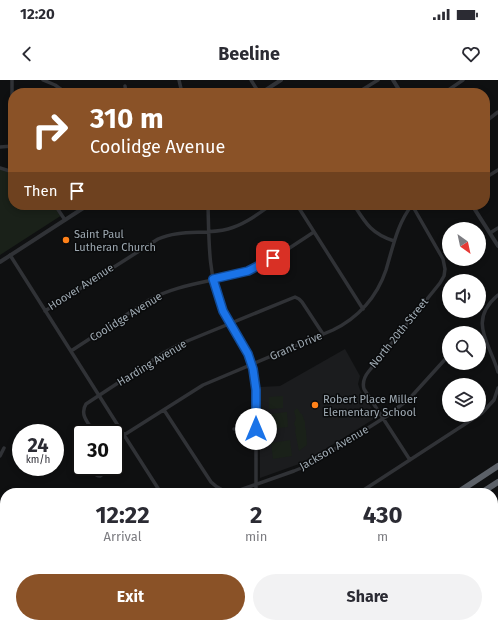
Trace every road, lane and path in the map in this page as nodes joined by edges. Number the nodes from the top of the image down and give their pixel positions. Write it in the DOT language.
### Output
graph roads {
  1 [pos="43,80"];
  2 [pos="250,80"];
  3 [pos="281,80"];
  4 [pos="378,80"];
  5 [pos="463,80"];
  6 [pos="59,88"];
  7 [pos="256,88"];
  8 [pos="268,88"];
  9 [pos="365,88"];
  10 [pos="451,88"];
  11 [pos="498,112"];
  12 [pos="490,118"];
  13 [pos="59,210"];
  14 [pos="80,210"];
  15 [pos="208,210"];
  16 [pos="263,210"];
  17 [pos="300,210"];
  18 [pos="357,210"];
  19 [pos="409,210"];
  20 [pos="415,210"];
  21 [pos="475,210"];
  22 [pos="65,220"];
  23 [pos="498,228"];
  24 [pos="209,232"];
  25 [pos="314,232"];
  26 [pos="490,233"];
  27 [pos="394,241"];
  28 [pos="498,246"];
  29 [pos="10,255"];
  30 [pos="0,262"];
  31 [pos="213,279"];
  32 [pos="498,295"];
  33 [pos="363,309"];
  34 [pos="45,311"];
  35 [pos="229,324"];
  36 [pos="482,326"];
  37 [pos="323,334"];
  38 [pos="486,345"];
  39 [pos="71,351"];
  40 [pos="442,363"];
  41 [pos="252,364"];
  42 [pos="498,372"];
  43 [pos="498,388"];
  44 [pos="99,395"];
  45 [pos="164,410"];
  46 [pos="383,418"];
  47 [pos="89,424"];
  48 [pos="117,424"];
  49 [pos="234,429"];
  50 [pos="256,429"];
  51 [pos="124,436"];
  52 [pos="4,448"];
  53 [pos="0,456"];
  54 [pos="410,460"];
  55 [pos="498,466"];
  56 [pos="498,482"];
  57 [pos="256,485"];
  58 [pos="158,488"];
  59 [pos="219,488"];
  60 [pos="246,488"];
  61 [pos="366,488"];
  62 [pos="465,488"];
  63 [pos="489,488"];
  1 -- 6 [label="street"];
  2 -- 7 [label="street"];
  3 -- 8 [label="street"];
  4 -- 9 [label="street"];
  5 -- 10 [label="street"];
  11 -- 12 [label="street"];
  13 -- 22 [label="street"];
  14 -- 22 [label="street"];
  15 -- 24 [label="street"];
  16 -- 24 [label="street, Hoover Avenue"];
  17 -- 25 [label="street"];
  18 -- 27 [label="street"];
  19 -- 27 [label="street, Grant Drive"];
  20 -- 46 [label="street, North 20th Street"];
  21 -- 26 [label="street"];
  22 -- 29 [label="street"];
  23 -- 26 [label="street"];
  24 -- 31 [label="street"];
  24 -- 34 [label="street, Hoover Avenue"];
  25 -- 31 [label="street, Coolidge Avenue"];
  25 -- 33 [label="street"];
  26 -- 28 [label="street"];
  27 -- 33 [label="street, Grant Drive"];
  29 -- 30 [label="street"];
  29 -- 34 [label="street"];
  31 -- 35 [label="street"];
  31 -- 39 [label="street, Coolidge Avenue"];
  32 -- 36 [label="street"];
  33 -- 37 [label="street, Grant Drive"];
  34 -- 39 [label="street"];
  35 -- 37 [label="street, Harding Avenue"];
  35 -- 41 [label="street"];
  35 -- 44 [label="street, Harding Avenue"];
  37 -- 41 [label="street, Grant Drive"];
  38 -- 42 [label="street"];
  39 -- 44 [label="street"];
  40 -- 46 [label="street, Jackson Avenue"];
  41 -- 45 [label="street, Grant Drive"];
  41 -- 50 [label="street"];
  43 -- 54 [label="street"];
  44 -- 47 [label="street, Harding Avenue"];
  44 -- 48 [label="street"];
  45 -- 51 [label="street, Grant Drive"];
  45 -- 59 [label="street, Jackson Avenue"];
  46 -- 54 [label="street, North 20th Street"];
  46 -- 57 [label="street, Jackson Avenue"];
  49 -- 50 [label="street"];
  50 -- 57 [label="street"];
  51 -- 58 [label="street"];
  52 -- 53 [label="street"];
  54 -- 61 [label="street"];
  55 -- 62 [label="highway"];
  56 -- 63 [label="highway"];
  57 -- 60 [label="street, Jackson Avenue"];
}
